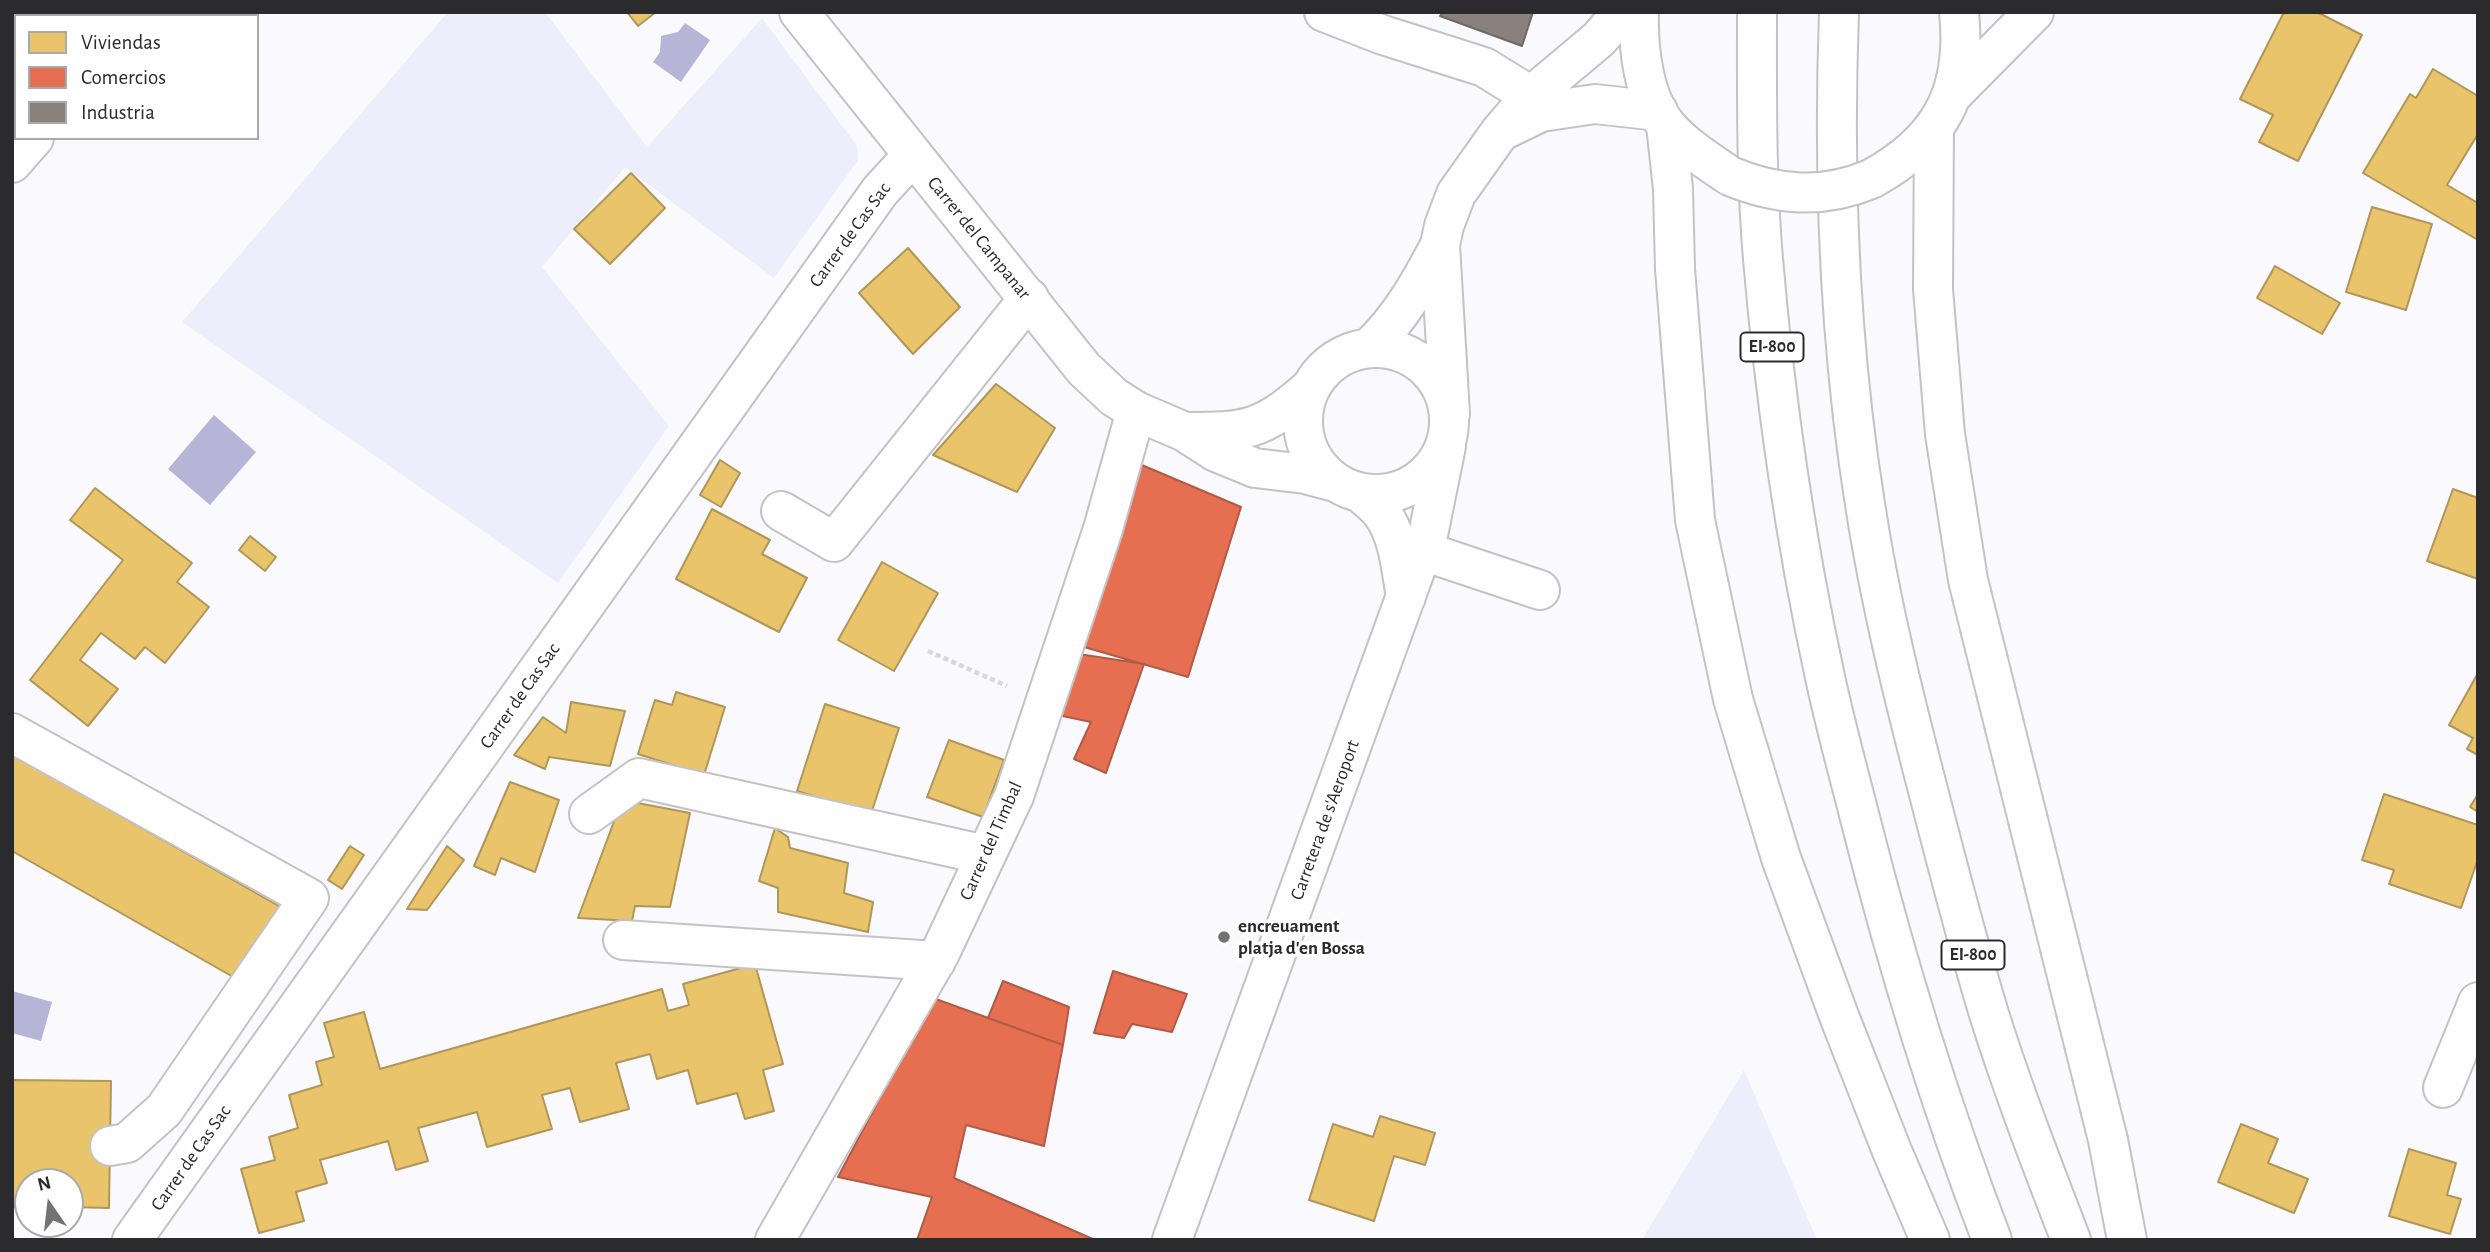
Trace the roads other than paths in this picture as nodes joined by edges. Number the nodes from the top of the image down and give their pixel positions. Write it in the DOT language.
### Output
graph roads {
  1 [pos="799,12"];
  2 [pos="1324,12"];
  3 [pos="1622,12"];
  4 [pos="1639,12"];
  5 [pos="1757,12"];
  6 [pos="1839,12"];
  7 [pos="1959,12"];
  8 [pos="2034,12"];
  9 [pos="1391,24"];
  10 [pos="1954,93"];
  11 [pos="1531,96"];
  12 [pos="1662,118"];
  13 [pos="1934,128"];
  14 [pos="1500,132"];
  15 [pos="32,140"];
  16 [pos="912,156"];
  17 [pos="12,163"];
  18 [pos="1440,245"];
  19 [pos="1029,298"];
  20 [pos="1368,348"];
  21 [pos="1308,390"];
  22 [pos="1136,411"];
  23 [pos="1448,430"];
  24 [pos="1185,432"];
  25 [pos="1346,487"];
  26 [pos="781,510"];
  27 [pos="1423,551"];
  28 [pos="1540,590"];
  29 [pos="1406,597"];
  30 [pos="12,733"];
  31 [pos="589,814"];
  32 [pos="986,855"];
  33 [pos="623,940"];
  34 [pos="936,961"];
  35 [pos="2478,1002"];
  36 [pos="2443,1088"];
  37 [pos="110,1146"];
  38 [pos="132,1240"];
  39 [pos="775,1240"];
  40 [pos="1172,1240"];
  41 [pos="1930,1240"];
  42 [pos="1992,1240"];
  43 [pos="2071,1240"];
  44 [pos="2127,1240"];
  1 -- 16 [label="main road, Carrer del Campanar"];
  2 -- 9 [label="main road"];
  3 -- 11 [label="main road"];
  4 -- 12 [label="main road"];
  5 -- 42 [label="main road, EI-800"];
  6 -- 43 [label="main road, EI-800"];
  7 -- 10 [label="main road"];
  8 -- 10 [label="main road"];
  9 -- 11 [label="main road"];
  10 -- 13 [label="main road"];
  11 -- 14 [label="main road"];
  12 -- 13 [label="main road, bridge"];
  12 -- 14 [label="main road"];
  12 -- 41 [label="main road"];
  13 -- 44 [label="main road"];
  14 -- 18 [label="main road"];
  15 -- 17 [label="main road"];
  16 -- 19 [label="main road, Carrer del Campanar"];
  16 -- 38 [label="main road, Carrer de Cas Sac"];
  18 -- 20 [label="main road"];
  18 -- 23 [label="main road, Carretera de s'Aeroport"];
  19 -- 22 [label="main road, Carrer del Campanar"];
  19 -- 26 [label="main road"];
  20 -- 21 [label="main road"];
  20 -- 23 [label="main road"];
  21 -- 24 [label="main road, Carrer del Campanar"];
  21 -- 25 [label="main road"];
  22 -- 24 [label="main road, Carrer del Campanar"];
  22 -- 32 [label="main road, Carrer del Timbal"];
  23 -- 25 [label="main road"];
  23 -- 27 [label="main road, Carretera de s'Aeroport"];
  24 -- 25 [label="main road, Carrer del Campanar"];
  25 -- 29 [label="main road"];
  27 -- 28 [label="main road"];
  27 -- 29 [label="main road, Carretera de s'Aeroport"];
  29 -- 40 [label="main road, Carretera de s'Aeroport"];
  30 -- 37 [label="main road"];
  31 -- 32 [label="main road"];
  32 -- 34 [label="main road, Carrer del Timbal"];
  33 -- 34 [label="main road"];
  34 -- 39 [label="main road, Carrer del Timbal"];
  35 -- 36 [label="main road"];
}
